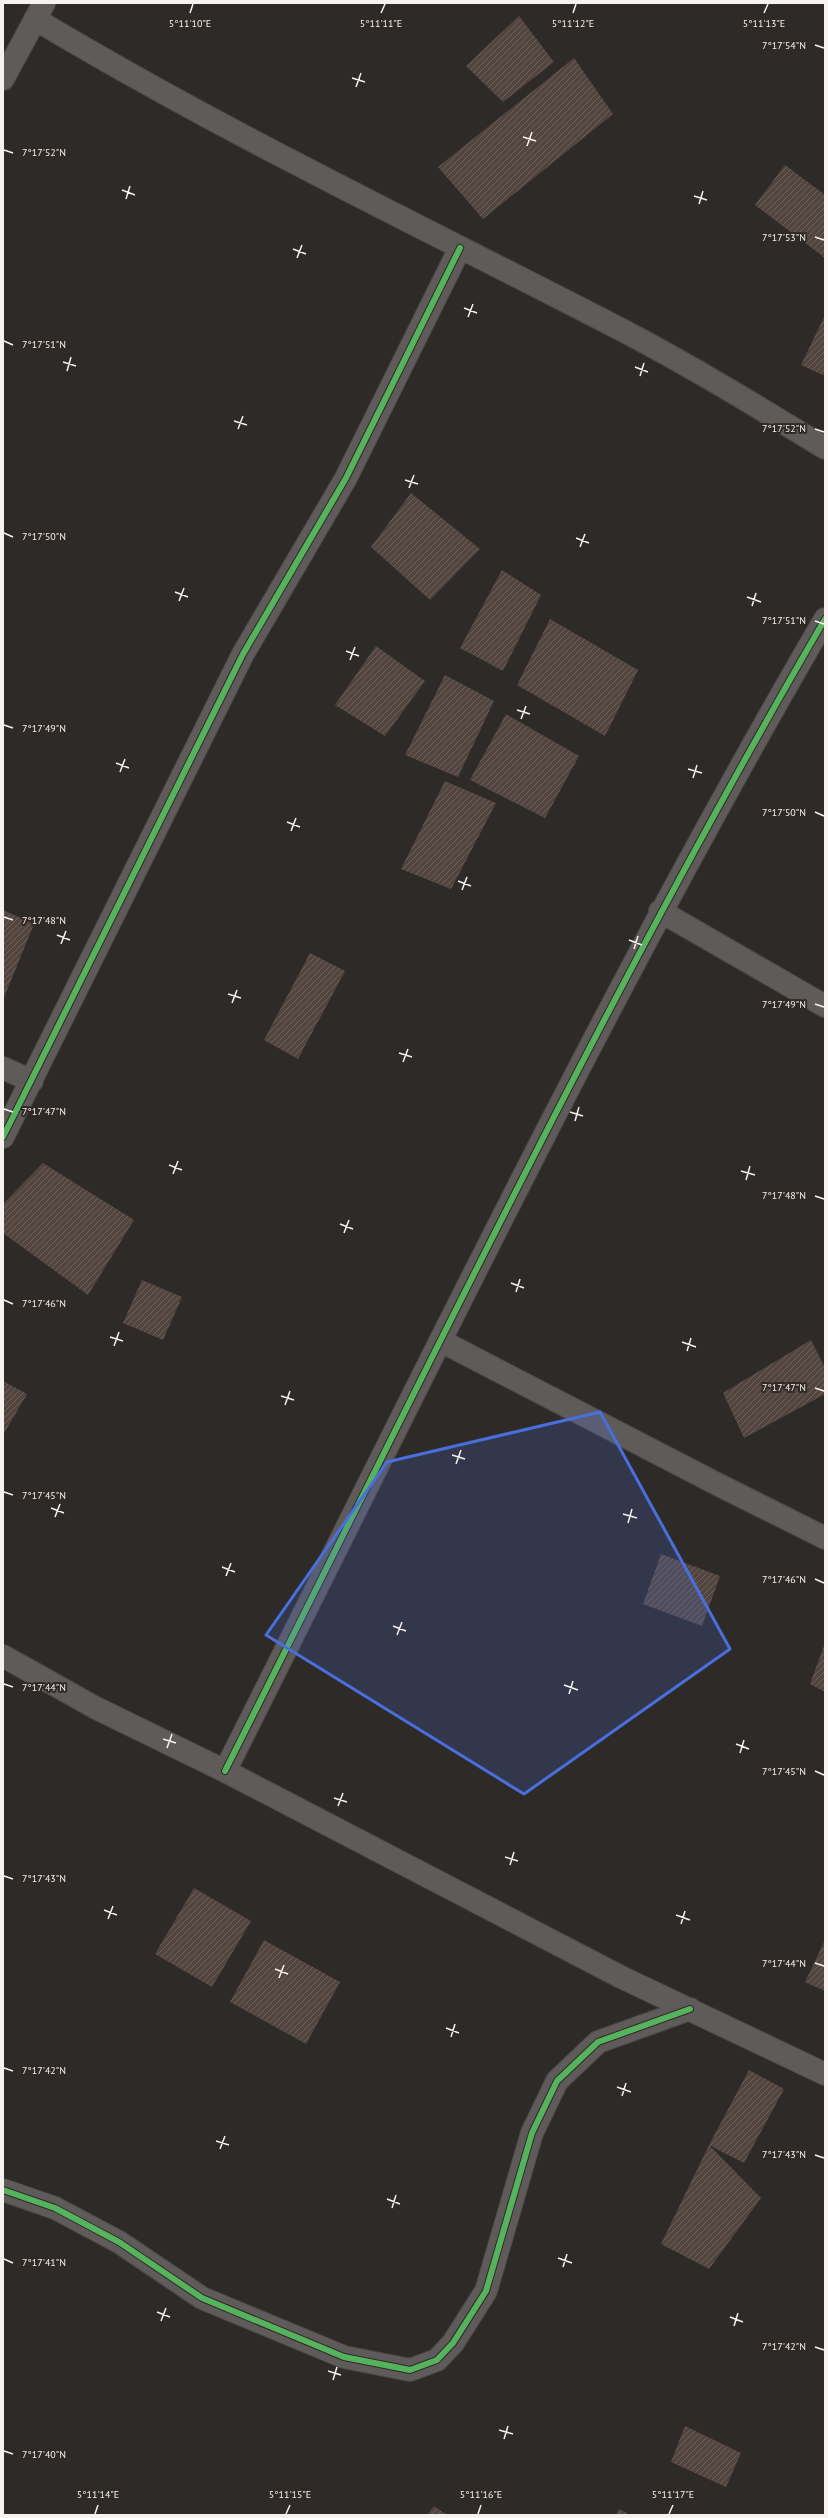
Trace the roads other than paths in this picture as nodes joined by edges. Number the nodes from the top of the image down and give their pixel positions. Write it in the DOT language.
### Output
graph roads {
  1 [pos="40,11"];
  2 [pos="3,79"];
  3 [pos="460,248"];
  4 [pos="825,448"];
  5 [pos="825,619"];
  6 [pos="660,911"];
  7 [pos="825,1006"];
  8 [pos="3,1068"];
  9 [pos="32,1081"];
  10 [pos="3,1137"];
  11 [pos="441,1341"];
  12 [pos="825,1538"];
  13 [pos="3,1656"];
  14 [pos="225,1771"];
  15 [pos="690,2009"];
  16 [pos="825,2074"];
  17 [pos="3,2190"];
  1 -- 2 [label="street"];
  1 -- 3 [label="street"];
  3 -- 4 [label="street"];
  3 -- 9 [label="street"];
  5 -- 6 [label="street"];
  6 -- 7 [label="street"];
  6 -- 11 [label="street"];
  8 -- 9 [label="street"];
  9 -- 10 [label="street"];
  11 -- 12 [label="street"];
  11 -- 14 [label="street"];
  13 -- 14 [label="street"];
  14 -- 15 [label="street"];
  15 -- 16 [label="street"];
  15 -- 17 [label="street"];
}
